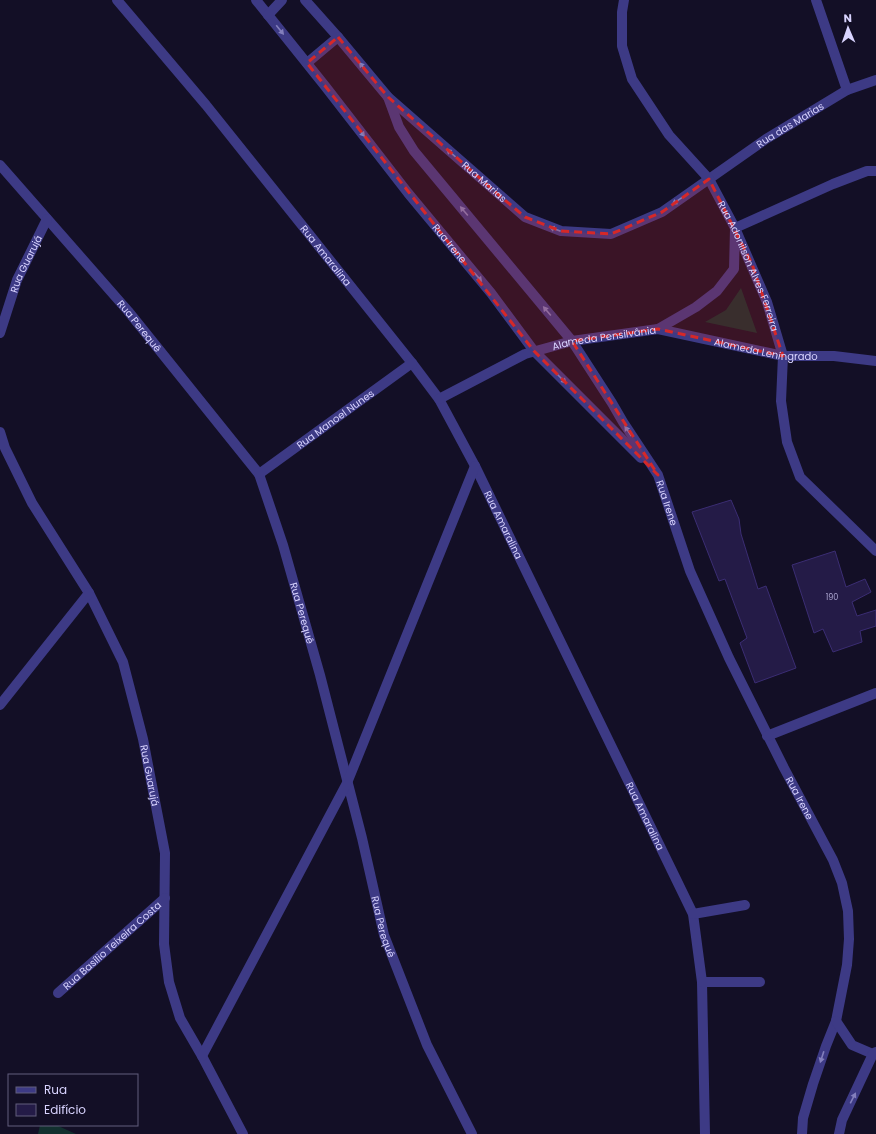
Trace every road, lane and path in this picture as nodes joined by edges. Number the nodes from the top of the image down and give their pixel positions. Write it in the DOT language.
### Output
graph roads {
  1 [pos="117,0"];
  2 [pos="256,0"];
  3 [pos="282,0"];
  4 [pos="305,0"];
  5 [pos="624,0"];
  6 [pos="816,0"];
  7 [pos="268,15"];
  8 [pos="338,37"];
  9 [pos="307,63"];
  10 [pos="876,80"];
  11 [pos="847,90"];
  12 [pos="388,98"];
  13 [pos="0,165"];
  14 [pos="876,171"];
  15 [pos="709,179"];
  16 [pos="46,218"];
  17 [pos="735,228"];
  18 [pos="658,329"];
  19 [pos="0,333"];
  20 [pos="572,341"];
  21 [pos="534,351"];
  22 [pos="783,356"];
  23 [pos="876,361"];
  24 [pos="412,363"];
  25 [pos="439,399"];
  26 [pos="0,432"];
  27 [pos="475,466"];
  28 [pos="259,474"];
  29 [pos="658,475"];
  30 [pos="876,551"];
  31 [pos="90,593"];
  32 [pos="876,693"];
  33 [pos="0,705"];
  34 [pos="768,736"];
  35 [pos="347,783"];
  36 [pos="165,898"];
  37 [pos="745,904"];
  38 [pos="693,914"];
  39 [pos="702,982"];
  40 [pos="760,982"];
  41 [pos="58,993"];
  42 [pos="836,1021"];
  43 [pos="875,1053"];
  44 [pos="202,1056"];
  45 [pos="242,1134"];
  46 [pos="472,1134"];
  47 [pos="705,1134"];
  48 [pos="802,1134"];
  49 [pos="839,1134"];
  1 -- 24 [label="street, Rua Amaralina"];
  2 -- 7 [label="street, Rua Irene"];
  3 -- 7 [label="street"];
  4 -- 8 [label="street, Rua Marias"];
  5 -- 15 [label="street, Rua Adonilson Alves Ferreira"];
  6 -- 11 [label="street"];
  7 -- 9 [label="street, Rua Irene, one-way"];
  8 -- 9 [label="street"];
  12 -- 8 [label="street, Rua Marias, one-way"];
  9 -- 21 [label="street, Rua Irene, one-way"];
  10 -- 11 [label="street, Rua das Marias"];
  11 -- 15 [label="street, Rua das Marias"];
  15 -- 12 [label="street, Rua Marias, one-way"];
  20 -- 12 [label="street, Rua Irene, one-way"];
  13 -- 16 [label="street, Rua Perequê"];
  14 -- 17 [label="street"];
  15 -- 17 [label="street, Rua Adonilson Alves Ferreira"];
  16 -- 19 [label="street, Rua Guarujá"];
  16 -- 28 [label="street, Rua Perequê"];
  17 -- 18 [label="street, Alameda Pensilvânia"];
  17 -- 22 [label="street, Rua Adonilson Alves Ferreira"];
  18 -- 20 [label="street, Alameda Pensilvânia"];
  18 -- 22 [label="street, Alameda Leningrado"];
  20 -- 21 [label="street, Alameda Pensilvânia"];
  29 -- 20 [label="street, Rua Irene, one-way"];
  21 -- 25 [label="street, Alameda Pensilvânia"];
  21 -- 29 [label="street, Rua Irene, one-way"];
  22 -- 23 [label="street, Alameda Leningrado"];
  22 -- 30 [label="street, Rua Adonilson Alves Ferreira"];
  24 -- 25 [label="street, Rua Amaralina"];
  24 -- 28 [label="street, Rua Manoel Nunes"];
  25 -- 27 [label="street, Rua Amaralina"];
  26 -- 31 [label="street, Rua Guarujá"];
  27 -- 35 [label="street"];
  27 -- 38 [label="street, Rua Amaralina"];
  28 -- 35 [label="street, Rua Perequê"];
  29 -- 34 [label="street, Rua Irene"];
  31 -- 33 [label="street"];
  31 -- 36 [label="street, Rua Guarujá"];
  32 -- 34 [label="street"];
  34 -- 42 [label="street, Rua Irene"];
  35 -- 44 [label="street"];
  35 -- 46 [label="street, Rua Perequê"];
  36 -- 41 [label="street, Rua Basílio Teixeira Costa"];
  36 -- 44 [label="street, Rua Guarujá"];
  37 -- 38 [label="street"];
  38 -- 39 [label="street, Rua Amaralina"];
  39 -- 40 [label="street"];
  39 -- 47 [label="street, Rua Amaralina"];
  42 -- 43 [label="street"];
  42 -- 48 [label="street, Rua Irene, one-way"];
  49 -- 43 [label="street, one-way"];
  44 -- 45 [label="street, Rua Guarujá"];
}
